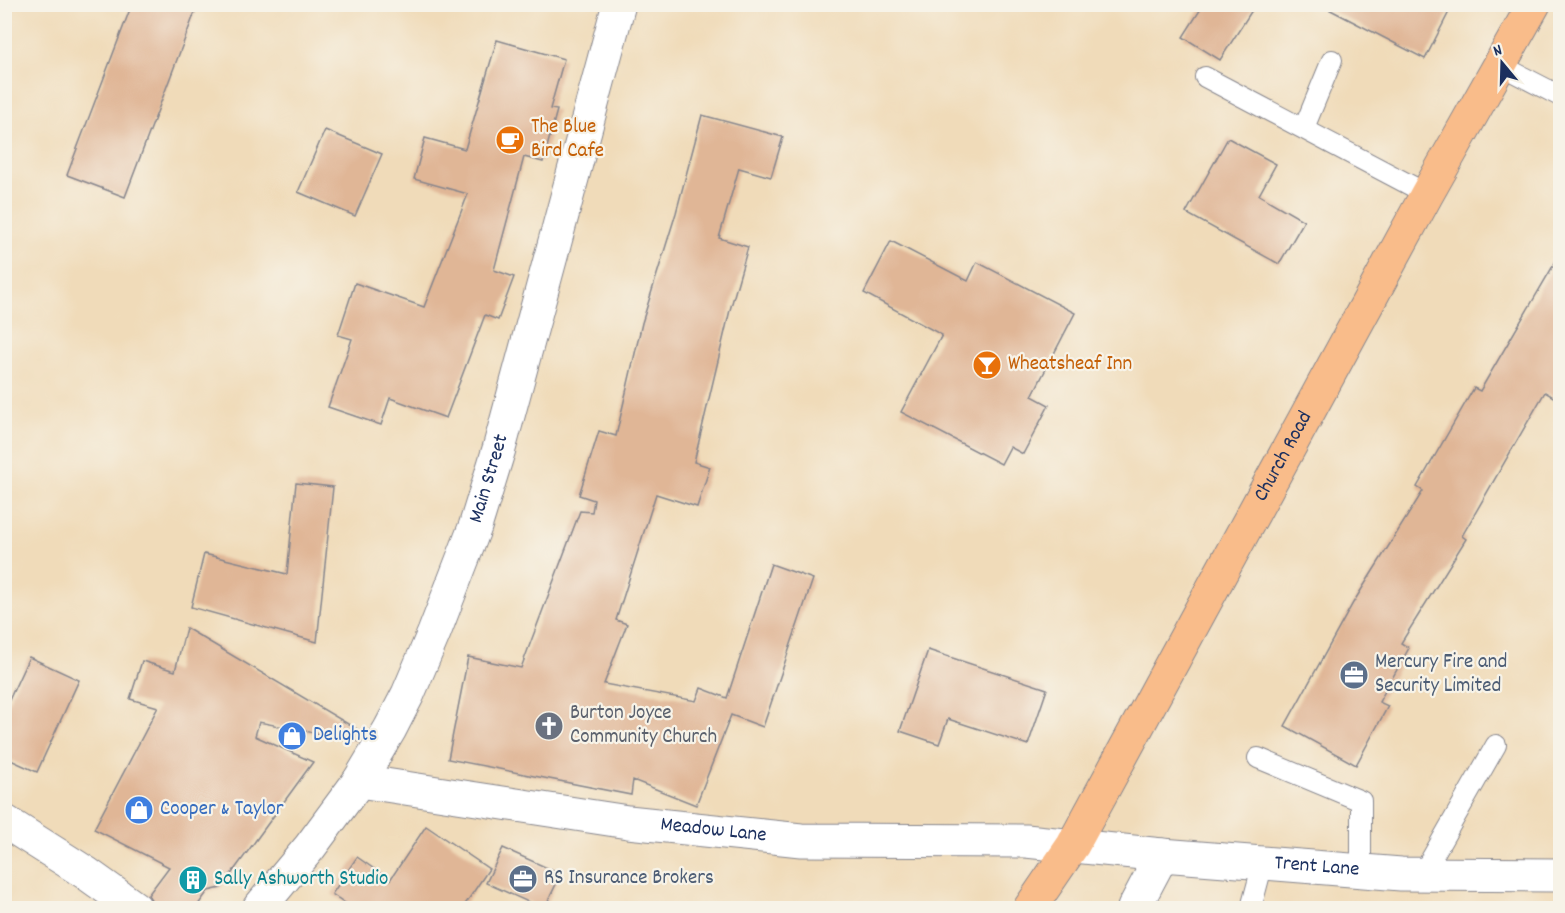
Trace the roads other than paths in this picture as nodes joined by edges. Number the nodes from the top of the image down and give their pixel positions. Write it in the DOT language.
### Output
graph roads {
  1 [pos="619,4"];
  2 [pos="1534,4"];
  3 [pos="1332,60"];
  4 [pos="1500,65"];
  5 [pos="1205,77"];
  6 [pos="1560,96"];
  7 [pos="1304,128"];
  8 [pos="1427,194"];
  9 [pos="1496,745"];
  10 [pos="1258,758"];
  11 [pos="359,781"];
  12 [pos="4,821"];
  13 [pos="1073,845"];
  14 [pos="1162,855"];
  15 [pos="1263,863"];
  16 [pos="1361,871"];
  17 [pos="1422,875"];
  18 [pos="1560,875"];
  19 [pos="135,909"];
  20 [pos="259,909"];
  21 [pos="1030,909"];
  22 [pos="1134,909"];
  23 [pos="1251,909"];
  1 -- 11 [label="street, Main Street"];
  2 -- 4 [label="main road, Church Road"];
  3 -- 7 [label="lane"];
  4 -- 6 [label="lane"];
  4 -- 8 [label="main road, Church Road"];
  5 -- 7 [label="lane"];
  7 -- 8 [label="lane"];
  8 -- 13 [label="main road, Church Road"];
  9 -- 17 [label="lane"];
  10 -- 16 [label="lane"];
  11 -- 13 [label="street, Meadow Lane"];
  11 -- 20 [label="street, Main Street"];
  12 -- 19 [label="street"];
  13 -- 14 [label="street, Trent Lane"];
  13 -- 21 [label="main road, Church Road"];
  14 -- 15 [label="street, Trent Lane"];
  14 -- 22 [label="street"];
  15 -- 16 [label="street, Trent Lane"];
  15 -- 23 [label="lane"];
  16 -- 17 [label="street, Trent Lane"];
  17 -- 18 [label="street, Trent Lane"];
}
